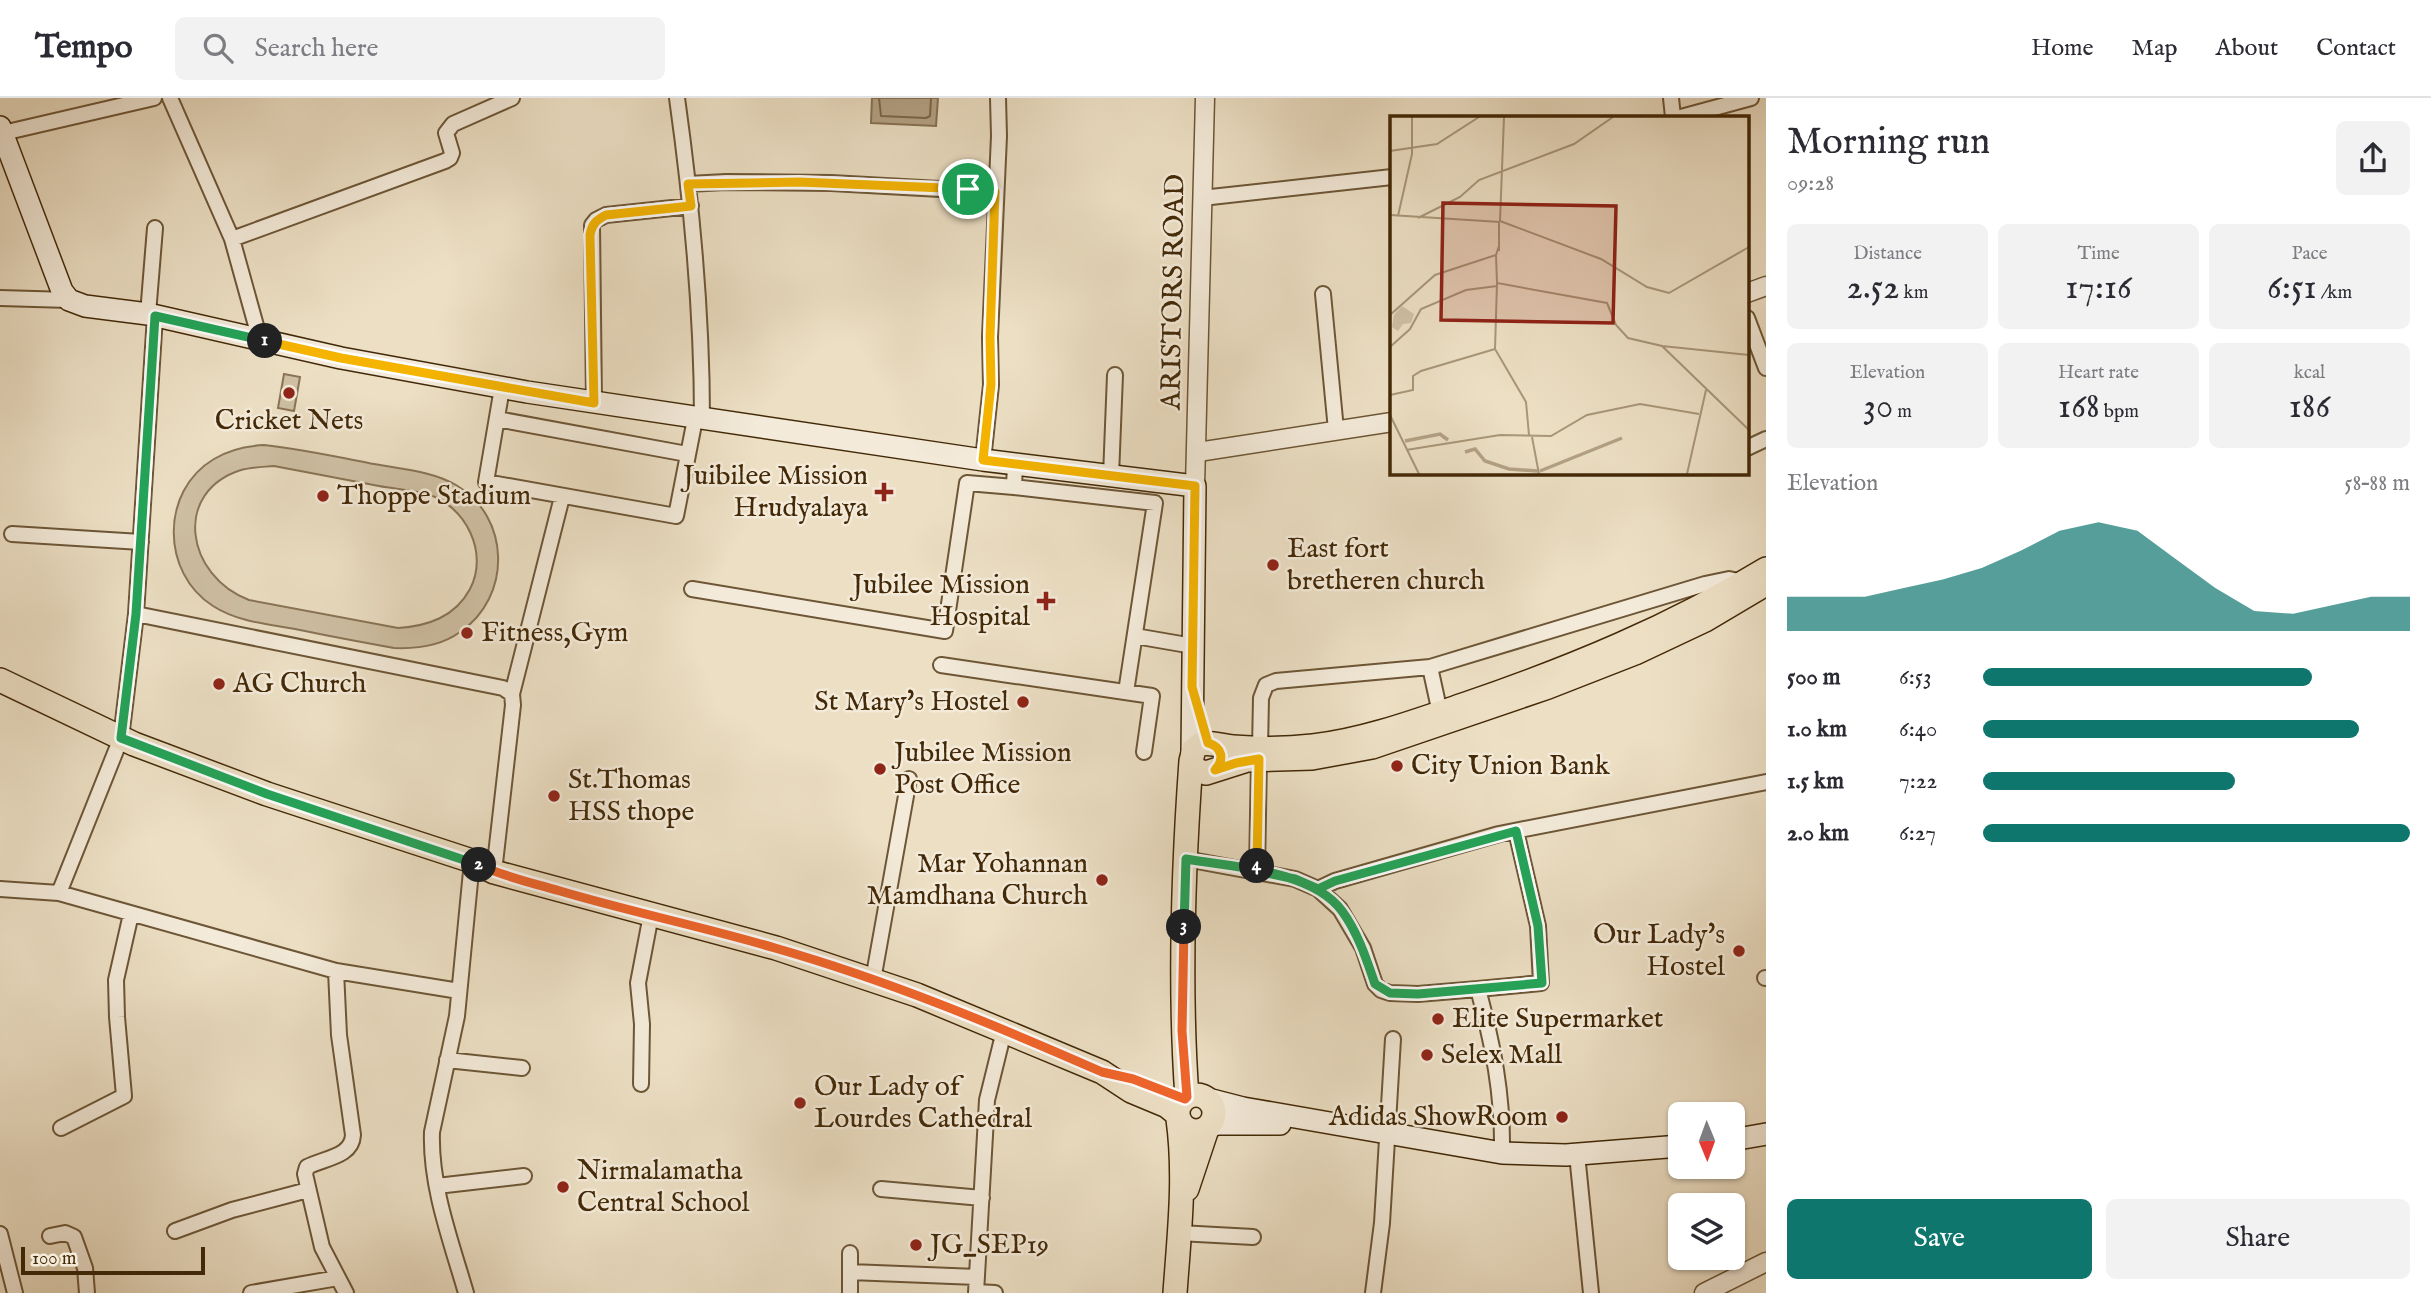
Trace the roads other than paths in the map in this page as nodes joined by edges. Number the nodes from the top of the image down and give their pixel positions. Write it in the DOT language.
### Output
graph roads {
  1 [pos="153,98"];
  2 [pos="170,98"];
  3 [pos="512,98"];
  4 [pos="677,98"];
  5 [pos="998,98"];
  6 [pos="1205,98"];
  7 [pos="1671,98"];
  8 [pos="1751,98"];
  9 [pos="1673,116"];
  10 [pos="1685,116"];
  11 [pos="1,130"];
  12 [pos="1390,177"];
  13 [pos="688,184"];
  14 [pos="995,192"];
  15 [pos="1202,198"];
  16 [pos="691,206"];
  17 [pos="155,228"];
  18 [pos="232,239"];
  19 [pos="1766,286"];
  20 [pos="1748,293"];
  21 [pos="1323,294"];
  22 [pos="0,298"];
  23 [pos="69,300"];
  24 [pos="151,315"];
  25 [pos="1748,321"];
  26 [pos="260,340"];
  27 [pos="1766,368"];
  28 [pos="1115,375"];
  29 [pos="502,388"];
  30 [pos="594,403"];
  31 [pos="497,419"];
  32 [pos="698,419"];
  33 [pos="1390,422"];
  34 [pos="1336,430"];
  35 [pos="1766,439"];
  36 [pos="1748,448"];
  37 [pos="1198,452"];
  38 [pos="687,454"];
  39 [pos="983,460"];
  40 [pos="1015,464"];
  41 [pos="1111,476"];
  42 [pos="1195,486"];
  43 [pos="1014,488"];
  44 [pos="562,497"];
  45 [pos="12,534"];
  46 [pos="141,541"];
  47 [pos="1766,569"];
  48 [pos="1755,583"];
  49 [pos="692,589"];
  50 [pos="136,614"];
  51 [pos="1135,636"];
  52 [pos="1193,646"];
  53 [pos="941,665"];
  54 [pos="1430,667"];
  55 [pos="0,680"];
  56 [pos="1126,692"];
  57 [pos="512,694"];
  58 [pos="1440,713"];
  59 [pos="121,738"];
  60 [pos="1144,752"];
  61 [pos="1260,754"];
  62 [pos="1205,757"];
  63 [pos="909,779"];
  64 [pos="1766,782"];
  65 [pos="1516,831"];
  66 [pos="1186,859"];
  67 [pos="471,862"];
  68 [pos="1257,871"];
  69 [pos="494,872"];
  70 [pos="0,889"];
  71 [pos="1318,889"];
  72 [pos="59,893"];
  73 [pos="131,914"];
  74 [pos="652,915"];
  75 [pos="336,971"];
  76 [pos="873,980"];
  77 [pos="1478,989"];
  78 [pos="459,991"];
  79 [pos="1004,1031"];
  80 [pos="1393,1039"];
  81 [pos="447,1060"];
  82 [pos="522,1068"];
  83 [pos="641,1084"];
  84 [pos="1190,1104"];
  85 [pos="1316,1120"];
  86 [pos="61,1128"];
  87 [pos="1207,1128"];
  88 [pos="1387,1132"];
  89 [pos="1766,1134"];
  90 [pos="1745,1138"];
  91 [pos="1668,1147"];
  92 [pos="1502,1153"];
  93 [pos="1577,1154"];
  94 [pos="524,1176"];
  95 [pos="437,1186"];
  96 [pos="881,1189"];
  97 [pos="308,1190"];
  98 [pos="982,1198"];
  99 [pos="1181,1209"];
  100 [pos="174,1231"];
  101 [pos="1179,1233"];
  102 [pos="0,1234"];
  103 [pos="50,1236"];
  104 [pos="1253,1237"];
  105 [pos="850,1253"];
  106 [pos="1766,1262"];
  107 [pos="850,1272"];
  108 [pos="977,1277"];
  109 [pos="338,1278"];
  110 [pos="15,1293"];
  111 [pos="87,1293"];
  112 [pos="251,1293"];
  113 [pos="346,1293"];
  114 [pos="466,1293"];
  115 [pos="850,1293"];
  116 [pos="976,1293"];
  117 [pos="995,1293"];
  118 [pos="1175,1293"];
  119 [pos="1373,1293"];
  120 [pos="1591,1293"];
  121 [pos="1704,1293"];
  1 -- 11 [label="street"];
  2 -- 18 [label="street"];
  3 -- 18 [label="street"];
  4 -- 13 [label="street"];
  5 -- 14 [label="street"];
  6 -- 15 [label="street, ARISTORS ROAD"];
  7 -- 9 [label="street"];
  8 -- 10 [label="street"];
  11 -- 23 [label="main road"];
  12 -- 15 [label="street"];
  13 -- 14 [label="street"];
  13 -- 16 [label="street"];
  14 -- 39 [label="street"];
  15 -- 37 [label="street, ARISTORS ROAD"];
  16 -- 30 [label="street"];
  16 -- 32 [label="street"];
  17 -- 24 [label="street"];
  18 -- 26 [label="street"];
  19 -- 20 [label="street"];
  21 -- 34 [label="street"];
  22 -- 23 [label="street"];
  23 -- 24 [label="main road"];
  24 -- 26 [label="main road"];
  24 -- 46 [label="street"];
  25 -- 27 [label="street"];
  26 -- 29 [label="main road"];
  28 -- 41 [label="street"];
  29 -- 30 [label="main road"];
  29 -- 31 [label="street"];
  30 -- 32 [label="main road"];
  31 -- 38 [label="street"];
  31 -- 44 [label="street"];
  32 -- 38 [label="street"];
  32 -- 39 [label="main road"];
  33 -- 34 [label="street"];
  34 -- 37 [label="street"];
  35 -- 36 [label="street"];
  37 -- 42 [label="street, ARISTORS ROAD"];
  38 -- 44 [label="street"];
  39 -- 40 [label="main road"];
  40 -- 41 [label="main road"];
  40 -- 43 [label="street"];
  41 -- 42 [label="main road"];
  42 -- 52 [label="main road"];
  43 -- 49 [label="street"];
  43 -- 51 [label="street"];
  44 -- 57 [label="street"];
  45 -- 46 [label="street"];
  46 -- 50 [label="street"];
  47 -- 48 [label="main road"];
  48 -- 54 [label="street"];
  48 -- 58 [label="main road"];
  48 -- 61 [label="main road"];
  50 -- 57 [label="street"];
  50 -- 59 [label="street"];
  51 -- 52 [label="street"];
  51 -- 56 [label="street"];
  52 -- 62 [label="main road"];
  53 -- 56 [label="street"];
  54 -- 58 [label="street"];
  54 -- 61 [label="street"];
  55 -- 59 [label="main road"];
  56 -- 60 [label="street"];
  57 -- 69 [label="street"];
  58 -- 61 [label="main road"];
  59 -- 67 [label="main road"];
  59 -- 72 [label="street"];
  61 -- 62 [label="main road"];
  61 -- 68 [label="street"];
  62 -- 66 [label="main road"];
  63 -- 76 [label="street"];
  64 -- 65 [label="street"];
  65 -- 71 [label="street"];
  65 -- 77 [label="street"];
  66 -- 68 [label="street"];
  66 -- 84 [label="main road"];
  67 -- 69 [label="main road"];
  67 -- 78 [label="street"];
  68 -- 71 [label="street"];
  69 -- 74 [label="main road"];
  70 -- 72 [label="street"];
  71 -- 77 [label="street"];
  72 -- 73 [label="street"];
  73 -- 75 [label="street"];
  73 -- 86 [label="street"];
  74 -- 76 [label="main road"];
  74 -- 83 [label="street"];
  75 -- 78 [label="street"];
  75 -- 97 [label="street"];
  76 -- 79 [label="main road"];
  77 -- 92 [label="street"];
  78 -- 81 [label="street"];
  79 -- 84 [label="main road"];
  79 -- 98 [label="street"];
  80 -- 88 [label="street"];
  81 -- 82 [label="street"];
  81 -- 95 [label="street"];
  84 -- 85 [label="main road"];
  84 -- 87 [label="main road"];
  84 -- 87 [label="main road"];
  84 -- 99 [label="main road"];
  85 -- 87 [label="main road"];
  85 -- 88 [label="main road"];
  87 -- 99 [label="main road"];
  88 -- 92 [label="main road"];
  88 -- 119 [label="street"];
  89 -- 90 [label="main road"];
  91 -- 93 [label="main road"];
  92 -- 93 [label="main road"];
  93 -- 120 [label="street"];
  94 -- 95 [label="street"];
  95 -- 114 [label="street"];
  96 -- 98 [label="street"];
  97 -- 100 [label="street"];
  97 -- 109 [label="street"];
  98 -- 108 [label="street"];
  99 -- 101 [label="main road"];
  101 -- 104 [label="street"];
  101 -- 118 [label="main road"];
  102 -- 110 [label="street"];
  103 -- 111 [label="street"];
  105 -- 107 [label="street"];
  106 -- 121 [label="street"];
  107 -- 108 [label="street"];
  107 -- 115 [label="street"];
  108 -- 116 [label="street"];
  109 -- 112 [label="street"];
  109 -- 113 [label="street"];
  116 -- 117 [label="street"];
}
